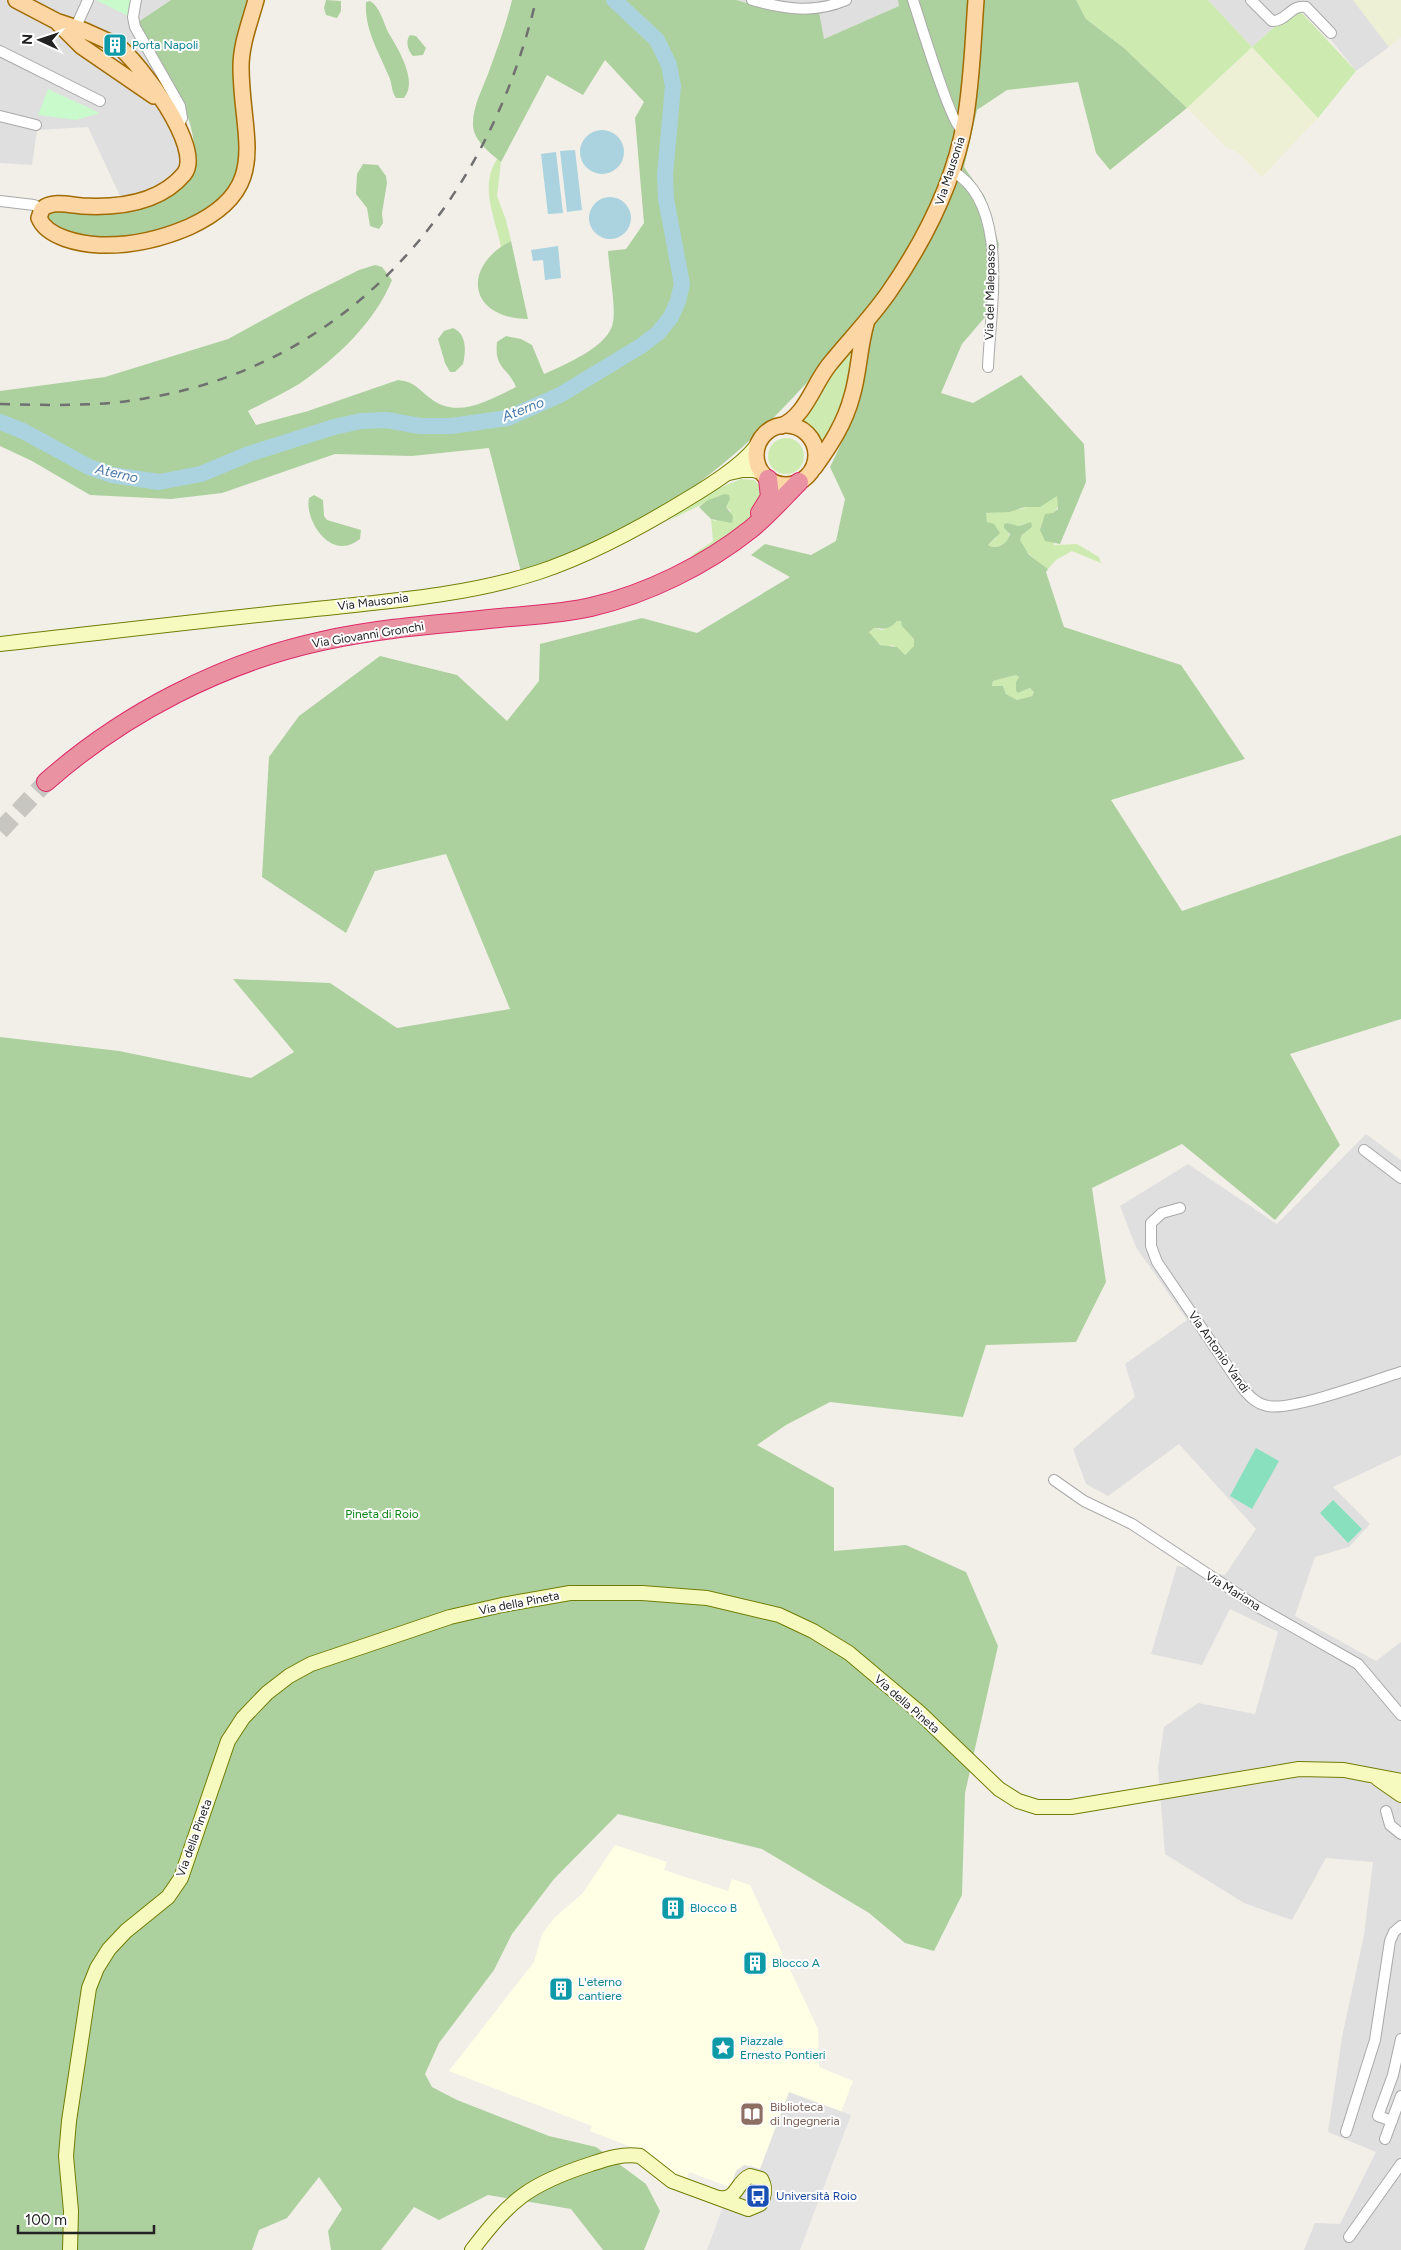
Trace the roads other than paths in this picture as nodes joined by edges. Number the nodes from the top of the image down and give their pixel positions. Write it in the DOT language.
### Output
graph roads {
  1 [pos="16,0"];
  2 [pos="88,0"];
  3 [pos="136,0"];
  4 [pos="256,0"];
  5 [pos="752,0"];
  6 [pos="846,0"];
  7 [pos="913,0"];
  8 [pos="976,0"];
  9 [pos="1251,0"];
  10 [pos="74,32"];
  11 [pos="1331,33"];
  12 [pos="0,51"];
  13 [pos="100,101"];
  14 [pos="167,110"];
  15 [pos="0,116"];
  16 [pos="36,125"];
  17 [pos="178,126"];
  18 [pos="963,131"];
  19 [pos="952,171"];
  20 [pos="0,201"];
  21 [pos="42,209"];
  22 [pos="866,323"];
  23 [pos="988,367"];
  24 [pos="781,426"];
  25 [pos="759,442"];
  26 [pos="722,476"];
  27 [pos="765,476"];
  28 [pos="804,478"];
  29 [pos="714,554"];
  30 [pos="0,644"];
  31 [pos="46,782"];
  32 [pos="1364,1150"];
  33 [pos="1401,1178"];
  34 [pos="1180,1208"];
  35 [pos="1401,1372"];
  36 [pos="1054,1480"];
  37 [pos="1401,1715"];
  38 [pos="1363,1773"];
  39 [pos="1401,1781"];
  40 [pos="1401,1795"];
  41 [pos="1386,1811"];
  42 [pos="1401,1834"];
  43 [pos="1401,1926"];
  44 [pos="1401,2039"];
  45 [pos="1401,2096"];
  46 [pos="1392,2121"];
  47 [pos="1346,2132"];
  48 [pos="1385,2140"];
  49 [pos="1401,2164"];
  50 [pos="738,2188"];
  51 [pos="719,2198"];
  52 [pos="741,2207"];
  53 [pos="1349,2237"];
  54 [pos="70,2250"];
  55 [pos="472,2250"];
  1 -- 10 [label="main road"];
  2 -- 10 [label="street"];
  3 -- 17 [label="street"];
  4 -- 21 [label="main road"];
  5 -- 6 [label="street"];
  7 -- 18 [label="street"];
  8 -- 18 [label="main road, Via Mausonia"];
  9 -- 11 [label="street"];
  10 -- 14 [label="main road"];
  10 -- 14 [label="main road"];
  12 -- 13 [label="street"];
  14 -- 17 [label="main road"];
  15 -- 16 [label="street"];
  17 -- 21 [label="main road"];
  18 -- 19 [label="main road, Via Mausonia"];
  19 -- 22 [label="main road, Via Mausonia"];
  19 -- 23 [label="street, Via del Malepasso"];
  20 -- 21 [label="street"];
  22 -- 24 [label="main road, Via Mausonia"];
  22 -- 28 [label="main road, Via Mausonia"];
  24 -- 25 [label="main road"];
  24 -- 28 [label="main road"];
  25 -- 26 [label="main road, Via Mausonia"];
  25 -- 27 [label="main road"];
  26 -- 27 [label="main road, Via Mausonia"];
  26 -- 30 [label="main road, Via Mausonia"];
  27 -- 28 [label="main road"];
  27 -- 29 [label="highway, Via Giovanni Gronchi"];
  28 -- 29 [label="highway, Via Giovanni Gronchi"];
  29 -- 31 [label="highway, Via Giovanni Gronchi"];
  32 -- 33 [label="street"];
  34 -- 35 [label="street, Via Antonio Vandi"];
  36 -- 37 [label="street, Via Mariana"];
  38 -- 39 [label="main road, Via della Pineta"];
  38 -- 40 [label="main road, Via della Pineta"];
  38 -- 54 [label="main road, Via della Pineta"];
  41 -- 42 [label="street"];
  43 -- 47 [label="street"];
  44 -- 46 [label="street"];
  45 -- 46 [label="street"];
  46 -- 48 [label="street"];
  49 -- 53 [label="street"];
  50 -- 51 [label="main road"];
  50 -- 52 [label="main road"];
  50 -- 52 [label="main road"];
  51 -- 52 [label="main road"];
  51 -- 55 [label="main road"];
}
